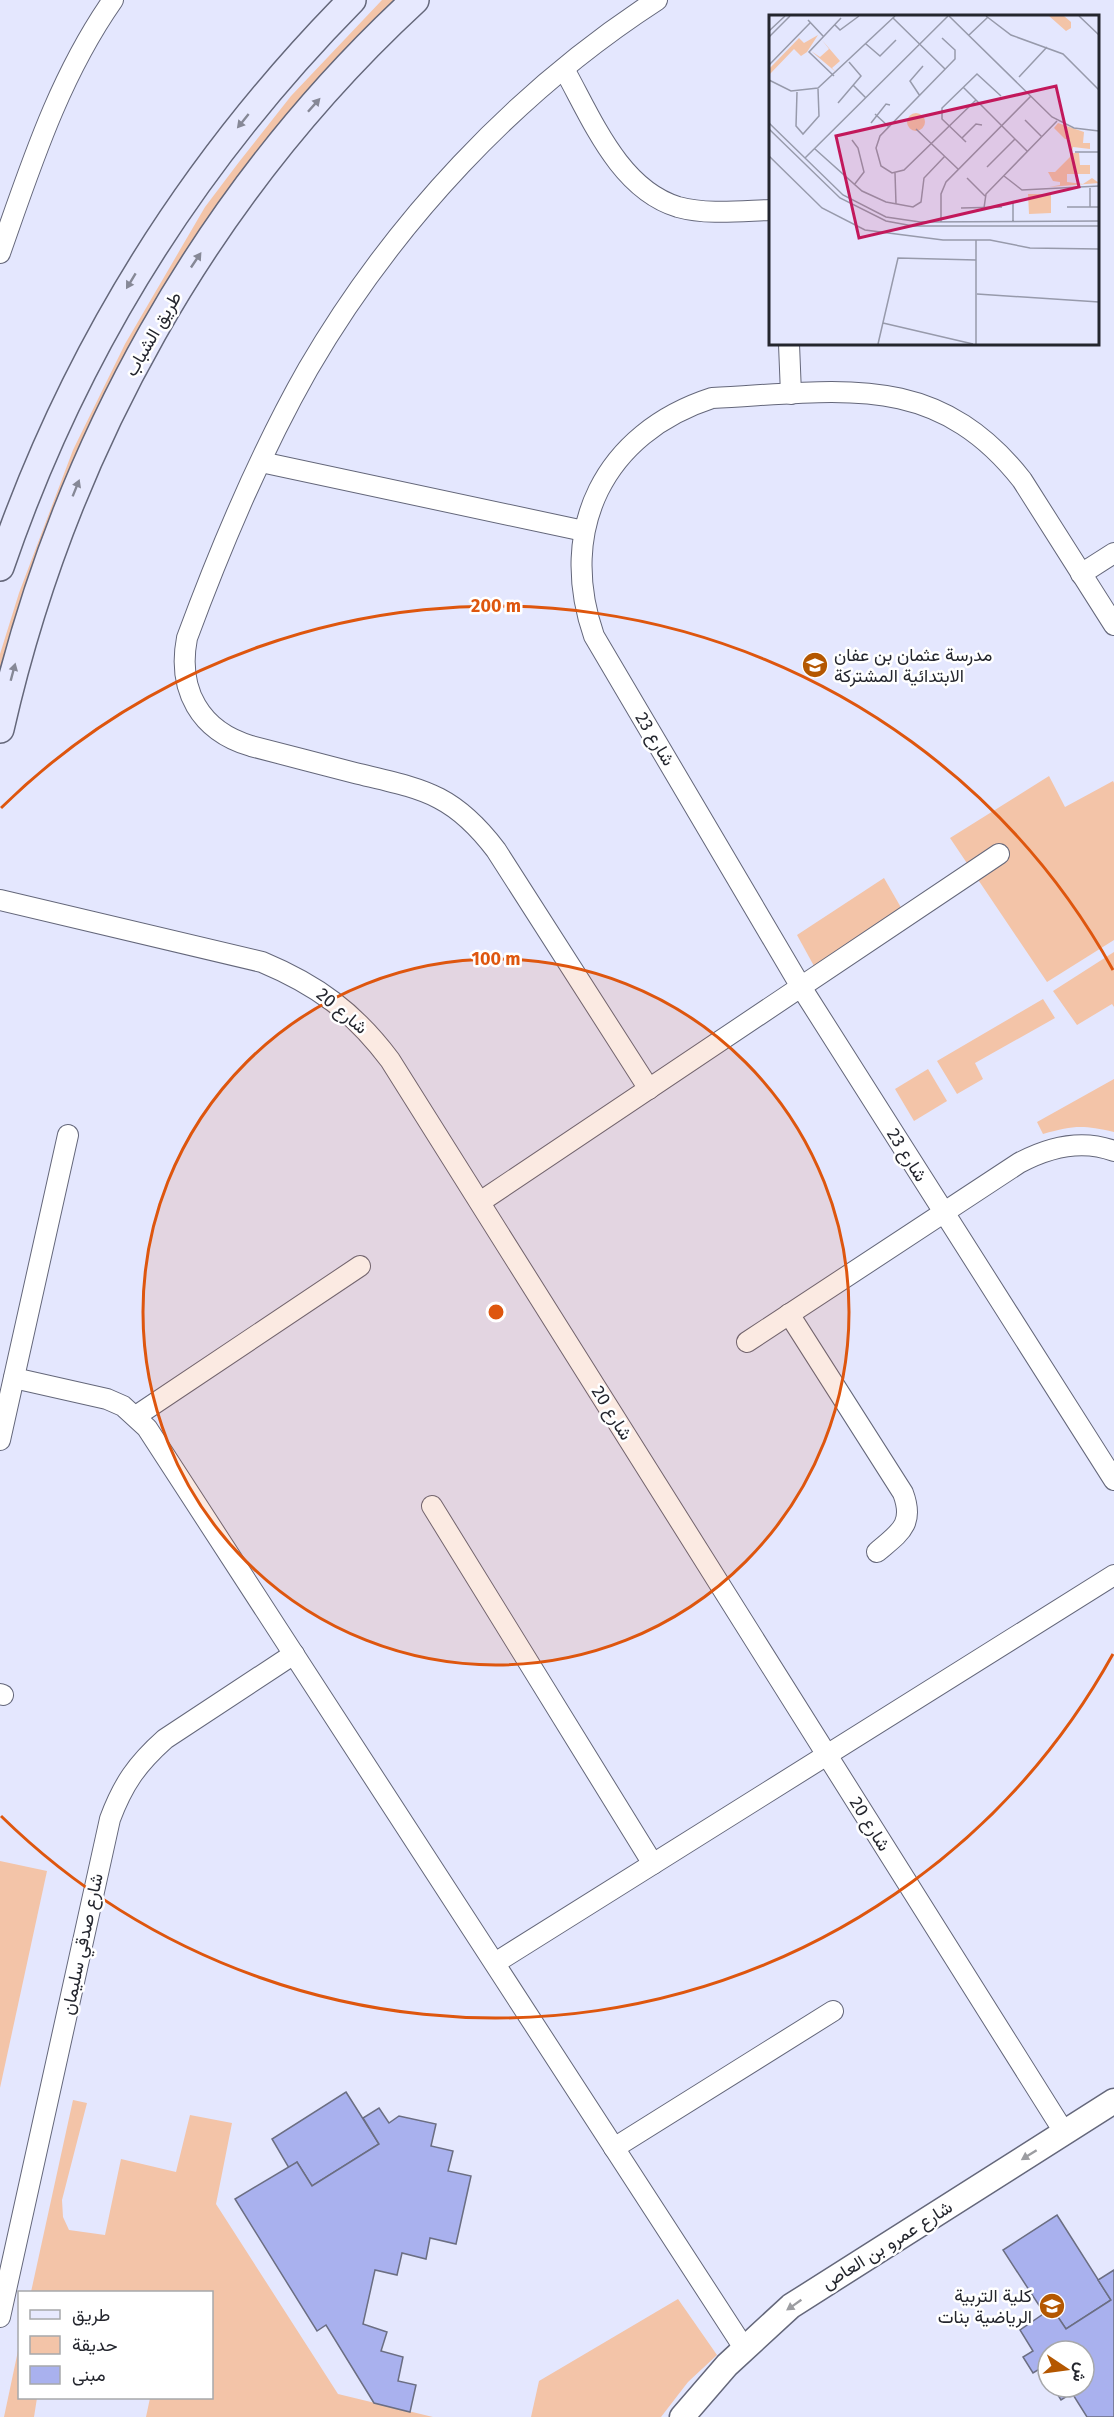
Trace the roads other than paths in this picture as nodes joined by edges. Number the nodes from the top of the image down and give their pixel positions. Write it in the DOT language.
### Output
graph roads {
  1 [pos="113,0"];
  2 [pos="352,0"];
  3 [pos="415,0"];
  4 [pos="657,0"];
  5 [pos="564,69"];
  6 [pos="769,210"];
  7 [pos="0,253"];
  8 [pos="789,345"];
  9 [pos="791,394"];
  10 [pos="261,462"];
  11 [pos="584,531"];
  12 [pos="1114,553"];
  13 [pos="0,567"];
  14 [pos="1082,574"];
  15 [pos="1114,625"];
  16 [pos="0,729"];
  17 [pos="999,854"];
  18 [pos="0,900"];
  19 [pos="801,987"];
  20 [pos="649,1089"];
  21 [pos="68,1135"];
  22 [pos="1114,1151"];
  23 [pos="480,1202"];
  24 [pos="944,1212"];
  25 [pos="360,1266"];
  26 [pos="789,1314"];
  27 [pos="747,1342"];
  28 [pos="14,1378"];
  29 [pos="136,1416"];
  30 [pos="0,1440"];
  31 [pos="1114,1480"];
  32 [pos="432,1506"];
  33 [pos="877,1552"];
  34 [pos="1114,1575"];
  35 [pos="294,1654"];
  36 [pos="826,1755"];
  37 [pos="653,1864"];
  38 [pos="495,1963"];
  39 [pos="833,2010"];
  40 [pos="1114,2101"];
  41 [pos="1064,2133"];
  42 [pos="614,2148"];
  43 [pos="0,2317"];
  44 [pos="744,2348"];
  45 [pos="682,2417"];
  1 -- 7 [label="street"];
  2 -- 13 [label="main road, one-way"];
  16 -- 3 [label="main road, طريق الشباب, one-way"];
  4 -- 5 [label="street"];
  5 -- 6 [label="street"];
  5 -- 10 [label="street"];
  8 -- 9 [label="street"];
  9 -- 11 [label="street, شارع 23"];
  9 -- 14 [label="street, شارع 23"];
  10 -- 11 [label="street"];
  10 -- 20 [label="street"];
  11 -- 19 [label="street, شارع 23"];
  12 -- 14 [label="street"];
  14 -- 15 [label="street, شارع 23"];
  17 -- 19 [label="street"];
  18 -- 23 [label="street, شارع 20"];
  19 -- 20 [label="street"];
  19 -- 24 [label="street, شارع 23"];
  20 -- 23 [label="street"];
  21 -- 28 [label="street"];
  22 -- 24 [label="street"];
  23 -- 36 [label="street, شارع 20"];
  24 -- 26 [label="street"];
  24 -- 31 [label="street, شارع 23"];
  25 -- 29 [label="street"];
  26 -- 27 [label="street"];
  26 -- 33 [label="street"];
  28 -- 29 [label="street"];
  28 -- 30 [label="street"];
  29 -- 35 [label="street"];
  32 -- 37 [label="street"];
  34 -- 36 [label="street"];
  35 -- 38 [label="street"];
  35 -- 43 [label="street, شارع صدقي سليمان"];
  36 -- 37 [label="street"];
  36 -- 41 [label="street, شارع 20"];
  37 -- 38 [label="street"];
  38 -- 42 [label="street"];
  39 -- 42 [label="street"];
  40 -- 41 [label="street, شارع عمرو بن العاص"];
  41 -- 44 [label="street, شارع عمرو بن العاص, one-way"];
  42 -- 44 [label="street"];
  44 -- 45 [label="street, شارع عمرو بن العاص"];
}
